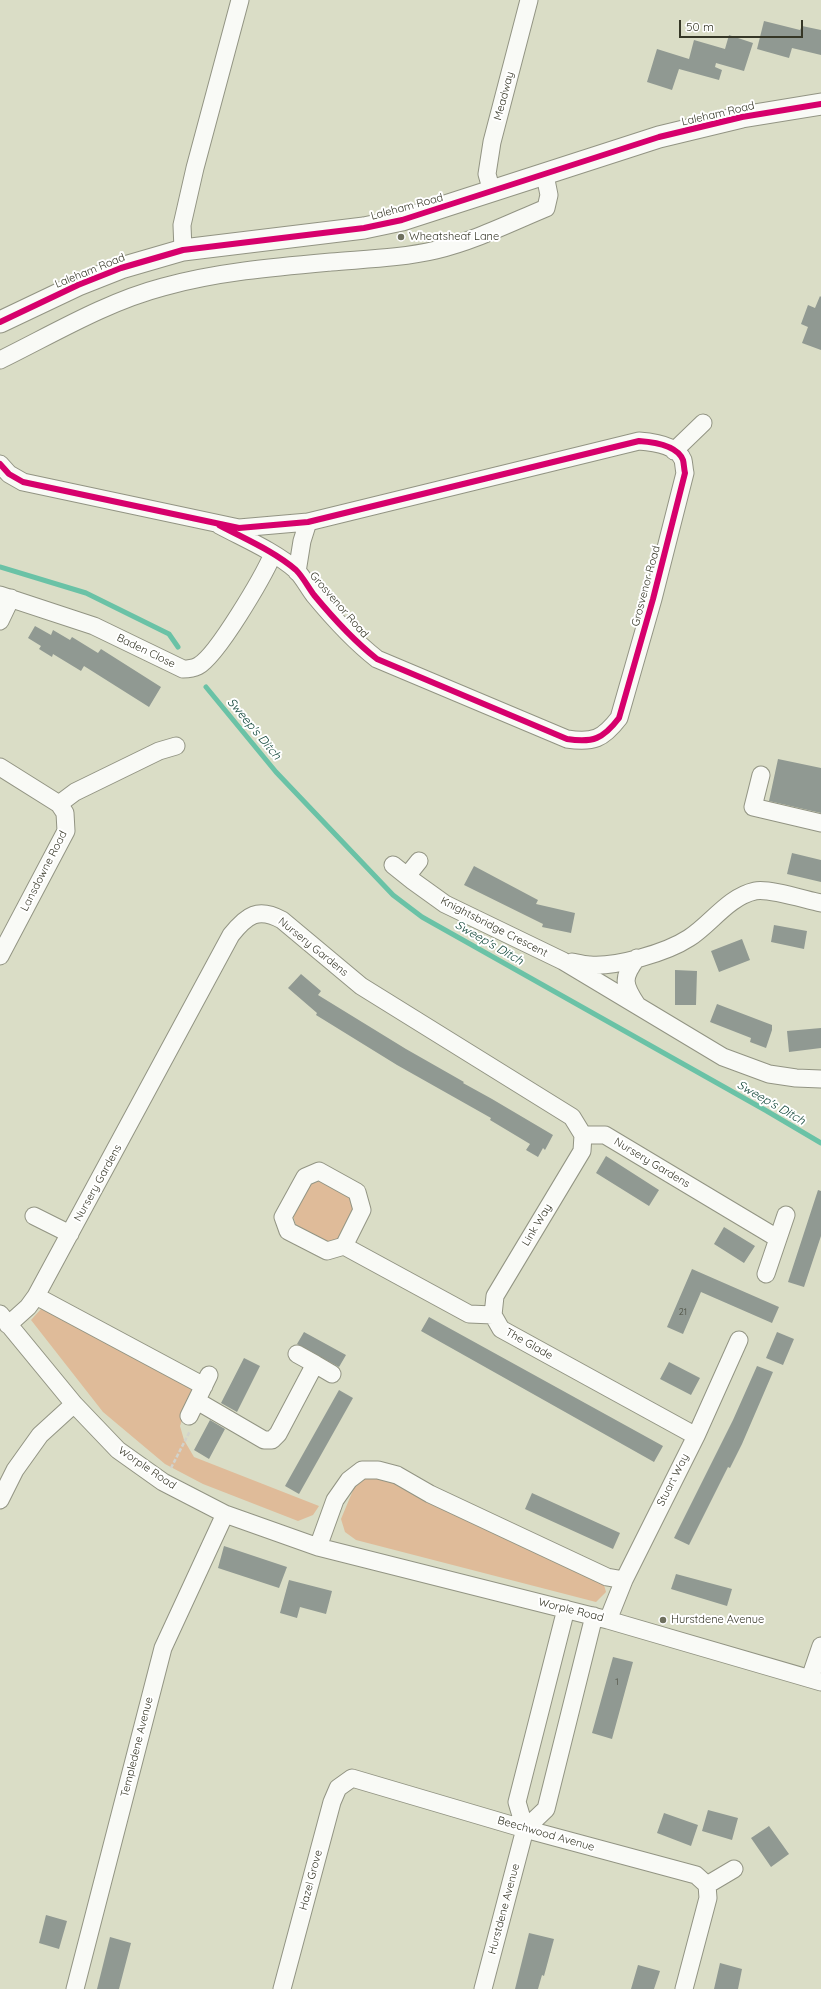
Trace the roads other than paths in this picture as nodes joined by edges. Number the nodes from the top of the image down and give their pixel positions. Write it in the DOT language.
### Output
graph roads {
  1 [pos="240,0"];
  2 [pos="529,0"];
  3 [pos="821,104"];
  4 [pos="544,174"];
  5 [pos="492,192"];
  6 [pos="183,250"];
  7 [pos="0,322"];
  8 [pos="0,360"];
  9 [pos="703,422"];
  10 [pos="674,451"];
  11 [pos="0,464"];
  12 [pos="308,522"];
  13 [pos="219,525"];
  14 [pos="273,554"];
  15 [pos="297,572"];
  16 [pos="6,596"];
  17 [pos="0,621"];
  18 [pos="176,746"];
  19 [pos="0,767"];
  20 [pos="761,775"];
  21 [pos="59,804"];
  22 [pos="821,823"];
  23 [pos="419,861"];
  24 [pos="393,864"];
  25 [pos="407,876"];
  26 [pos="821,903"];
  27 [pos="0,956"];
  28 [pos="637,958"];
  29 [pos="564,961"];
  30 [pos="638,1006"];
  31 [pos="821,1079"];
  32 [pos="583,1135"];
  33 [pos="786,1215"];
  34 [pos="34,1216"];
  35 [pos="70,1234"];
  36 [pos="777,1238"];
  37 [pos="344,1246"];
  38 [pos="766,1274"];
  39 [pos="36,1296"];
  40 [pos="493,1316"];
  41 [pos="4,1320"];
  42 [pos="739,1340"];
  43 [pos="297,1354"];
  44 [pos="315,1364"];
  45 [pos="332,1374"];
  46 [pos="203,1387"];
  47 [pos="74,1404"];
  48 [pos="189,1416"];
  49 [pos="696,1436"];
  50 [pos="0,1500"];
  51 [pos="225,1514"];
  52 [pos="318,1548"];
  53 [pos="624,1580"];
  54 [pos="566,1609"];
  55 [pos="601,1618"];
  56 [pos="821,1646"];
  57 [pos="816,1680"];
  58 [pos="352,1778"];
  59 [pos="525,1829"];
  60 [pos="734,1869"];
  61 [pos="707,1884"];
  62 [pos="74,1989"];
  63 [pos="282,1989"];
  64 [pos="483,1989"];
  65 [pos="684,1989"];
  1 -- 6 [label="street"];
  2 -- 5 [label="street, Meadway"];
  3 -- 4 [label="main road, Laleham Road"];
  4 -- 5 [label="main road, Laleham Road"];
  4 -- 8 [label="street"];
  5 -- 6 [label="main road, Laleham Road"];
  6 -- 7 [label="main road, Laleham Road"];
  9 -- 10 [label="street"];
  10 -- 12 [label="street, Grosvenor Road"];
  10 -- 15 [label="street, Grosvenor Road"];
  11 -- 13 [label="street, Grosvenor Road"];
  12 -- 13 [label="street, Grosvenor Road"];
  12 -- 15 [label="street, Grosvenor Road"];
  13 -- 14 [label="street, Grosvenor Road"];
  14 -- 15 [label="street, Grosvenor Road"];
  14 -- 16 [label="street, Baden Close"];
  16 -- 17 [label="street, Baden Close"];
  18 -- 21 [label="street"];
  19 -- 21 [label="street"];
  20 -- 22 [label="street"];
  21 -- 27 [label="street, Lansdowne Road"];
  23 -- 25 [label="street"];
  24 -- 25 [label="street, Knightsbridge Crescent"];
  25 -- 29 [label="street, Knightsbridge Crescent"];
  26 -- 28 [label="street, Knightsbridge Crescent"];
  28 -- 29 [label="street, Knightsbridge Crescent"];
  28 -- 30 [label="street, Knightsbridge Crescent"];
  29 -- 30 [label="street, Knightsbridge Crescent"];
  30 -- 31 [label="street, Knightsbridge Crescent"];
  32 -- 35 [label="street, Nursery Gardens"];
  32 -- 36 [label="street, Nursery Gardens"];
  32 -- 40 [label="street, Link Way"];
  33 -- 36 [label="street"];
  34 -- 35 [label="street"];
  35 -- 39 [label="street, Nursery Gardens"];
  36 -- 38 [label="street"];
  37 -- 37 [label="street"];
  37 -- 40 [label="street"];
  39 -- 41 [label="street, Nursery Gardens"];
  39 -- 46 [label="street"];
  40 -- 49 [label="street, The Glade"];
  41 -- 47 [label="street, Worple Road"];
  42 -- 49 [label="street, Stuart Way"];
  43 -- 44 [label="street"];
  44 -- 45 [label="street"];
  44 -- 46 [label="street"];
  46 -- 48 [label="street"];
  47 -- 50 [label="street"];
  47 -- 51 [label="street, Worple Road"];
  49 -- 53 [label="street, Stuart Way"];
  51 -- 52 [label="street, Worple Road"];
  51 -- 62 [label="street, Templedene Avenue"];
  52 -- 53 [label="street"];
  52 -- 54 [label="street, Worple Road"];
  53 -- 55 [label="street, Stuart Way"];
  54 -- 55 [label="street, Worple Road"];
  54 -- 59 [label="street"];
  55 -- 57 [label="street, Worple Road"];
  55 -- 59 [label="street"];
  56 -- 57 [label="street"];
  58 -- 59 [label="street, Beechwood Avenue"];
  58 -- 63 [label="street, Hazel Grove"];
  59 -- 61 [label="street, Beechwood Avenue"];
  59 -- 64 [label="street, Hurstdene Avenue"];
  60 -- 61 [label="street"];
  61 -- 65 [label="street"];
}
